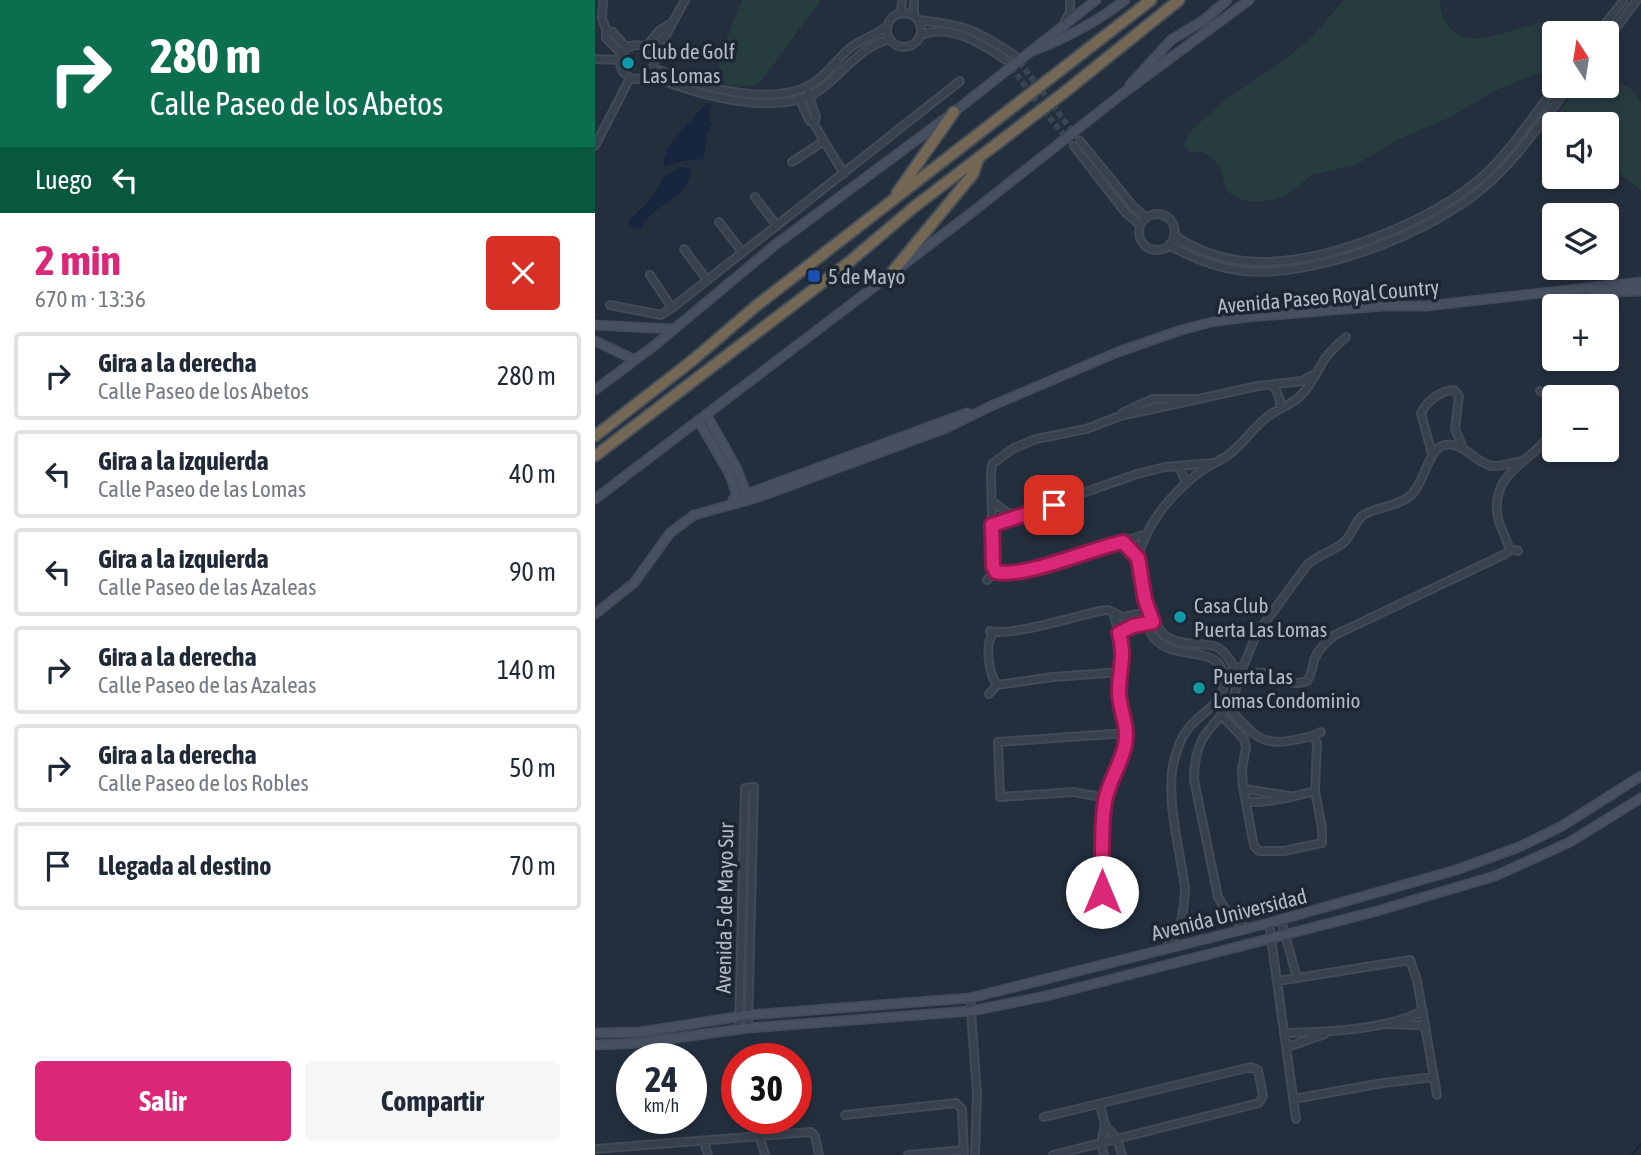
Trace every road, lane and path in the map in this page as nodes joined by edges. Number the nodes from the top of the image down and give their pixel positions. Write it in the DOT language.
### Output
graph roads {
  1 [pos="603,0"];
  2 [pos="685,0"];
  3 [pos="902,0"];
  4 [pos="914,0"];
  5 [pos="1070,0"];
  6 [pos="1096,0"];
  7 [pos="1125,0"];
  8 [pos="1151,0"];
  9 [pos="1179,0"];
  10 [pos="1227,0"];
  11 [pos="1249,0"];
  12 [pos="1624,0"];
  13 [pos="1635,1"];
  14 [pos="901,13"];
  15 [pos="916,18"];
  16 [pos="1607,21"];
  17 [pos="1064,23"];
  18 [pos="1619,23"];
  19 [pos="887,26"];
  20 [pos="606,30"];
  21 [pos="921,34"];
  22 [pos="890,39"];
  23 [pos="630,47"];
  24 [pos="648,50"];
  25 [pos="1026,54"];
  26 [pos="1014,55"];
  27 [pos="621,58"];
  28 [pos="595,59"];
  29 [pos="1006,60"];
  30 [pos="653,68"];
  31 [pos="648,75"];
  32 [pos="630,78"];
  33 [pos="960,81"];
  34 [pos="806,87"];
  35 [pos="797,90"];
  36 [pos="1122,94"];
  37 [pos="809,96"];
  38 [pos="1547,98"];
  39 [pos="1560,98"];
  40 [pos="800,99"];
  41 [pos="954,112"];
  42 [pos="814,124"];
  43 [pos="824,141"];
  44 [pos="1080,141"];
  45 [pos="595,146"];
  46 [pos="1074,146"];
  47 [pos="980,156"];
  48 [pos="792,162"];
  49 [pos="844,174"];
  50 [pos="755,197"];
  51 [pos="889,203"];
  52 [pos="1146,218"];
  53 [pos="719,222"];
  54 [pos="1140,225"];
  55 [pos="777,226"];
  56 [pos="1174,235"];
  57 [pos="1169,245"];
  58 [pos="684,249"];
  59 [pos="743,253"];
  60 [pos="893,271"];
  61 [pos="650,275"];
  62 [pos="707,280"];
  63 [pos="1641,282"];
  64 [pos="1581,290"];
  65 [pos="1641,291"];
  66 [pos="610,305"];
  67 [pos="672,308"];
  68 [pos="595,325"];
  69 [pos="672,329"];
  70 [pos="1346,337"];
  71 [pos="595,341"];
  72 [pos="635,360"];
  73 [pos="1317,373"];
  74 [pos="1270,385"];
  75 [pos="595,390"];
  76 [pos="1197,400"];
  77 [pos="1280,408"];
  78 [pos="706,414"];
  79 [pos="698,420"];
  80 [pos="1105,421"];
  81 [pos="595,436"];
  82 [pos="1542,444"];
  83 [pos="1463,449"];
  84 [pos="1432,454"];
  85 [pos="595,456"];
  86 [pos="1524,461"];
  87 [pos="1215,463"];
  88 [pos="1175,466"];
  89 [pos="1493,466"];
  90 [pos="737,468"];
  91 [pos="729,473"];
  92 [pos="1501,483"];
  93 [pos="1186,484"];
  94 [pos="595,499"];
  95 [pos="744,499"];
  96 [pos="992,501"];
  97 [pos="1018,515"];
  98 [pos="992,525"];
  99 [pos="1147,534"];
  100 [pos="1123,542"];
  101 [pos="1509,548"];
  102 [pos="1518,551"];
  103 [pos="1138,558"];
  104 [pos="996,572"];
  105 [pos="987,580"];
  106 [pos="1113,612"];
  107 [pos="1147,612"];
  108 [pos="595,614"];
  109 [pos="1150,622"];
  110 [pos="1119,633"];
  111 [pos="1121,672"];
  112 [pos="1236,673"];
  113 [pos="1223,677"];
  114 [pos="997,685"];
  115 [pos="989,694"];
  116 [pos="1228,707"];
  117 [pos="1222,716"];
  118 [pos="1192,724"];
  119 [pos="1250,731"];
  120 [pos="1126,733"];
  121 [pos="1206,735"];
  122 [pos="1244,739"];
  123 [pos="1641,776"];
  124 [pos="1244,789"];
  125 [pos="1315,791"];
  126 [pos="1290,796"];
  127 [pos="1106,798"];
  128 [pos="1641,798"];
  129 [pos="1246,802"];
  130 [pos="1102,892"];
  131 [pos="1281,920"];
  132 [pos="1269,923"];
  133 [pos="1246,928"];
  134 [pos="1285,935"];
  135 [pos="1272,939"];
  136 [pos="1167,947"];
  137 [pos="1290,952"];
  138 [pos="1274,956"];
  139 [pos="1297,978"];
  140 [pos="1278,981"];
  141 [pos="970,998"];
  142 [pos="971,1011"];
  143 [pos="1423,1011"];
  144 [pos="744,1016"];
  145 [pos="1385,1024"];
  146 [pos="1426,1028"];
  147 [pos="743,1029"];
  148 [pos="1330,1032"];
  149 [pos="1285,1033"];
  150 [pos="595,1034"];
  151 [pos="595,1045"];
  152 [pos="1288,1047"];
  153 [pos="1434,1077"];
  154 [pos="1437,1095"];
  155 [pos="1294,1099"];
  156 [pos="1100,1104"];
  157 [pos="845,1115"];
  158 [pos="1044,1117"];
  159 [pos="1296,1119"];
  160 [pos="1105,1125"];
  161 [pos="759,1135"];
  162 [pos="1117,1139"];
  163 [pos="704,1141"];
  164 [pos="1101,1143"];
  165 [pos="647,1146"];
  166 [pos="595,1149"];
  167 [pos="964,1152"];
  168 [pos="650,1155"];
  169 [pos="708,1155"];
  170 [pos="765,1155"];
  171 [pos="819,1155"];
  172 [pos="908,1155"];
  173 [pos="975,1155"];
  174 [pos="1053,1155"];
  175 [pos="1104,1155"];
  176 [pos="1122,1155"];
  1 -- 20 [label="street"];
  2 -- 24 [label="street"];
  3 -- 14 [label="street"];
  4 -- 15 [label="street"];
  5 -- 17 [label="street"];
  6 -- 17 [label="main road"];
  7 -- 25 [label="main road"];
  8 -- 51 [label="highway"];
  9 -- 47 [label="highway"];
  10 -- 36 [label="main road"];
  11 -- 36 [label="main road"];
  12 -- 16 [label="street"];
  13 -- 18 [label="street"];
  14 -- 15 [label="street"];
  14 -- 19 [label="street"];
  15 -- 21 [label="street"];
  15 -- 26 [label="street"];
  17 -- 25 [label="main road"];
  19 -- 22 [label="street"];
  19 -- 34 [label="street"];
  20 -- 23 [label="street"];
  20 -- 27 [label="street"];
  21 -- 22 [label="street"];
  21 -- 29 [label="street"];
  22 -- 37 [label="street"];
  23 -- 24 [label="street"];
  23 -- 27 [label="street"];
  24 -- 30 [label="street"];
  25 -- 41 [label="main road"];
  27 -- 28 [label="street"];
  27 -- 32 [label="street"];
  30 -- 31 [label="street"];
  30 -- 35 [label="street"];
  31 -- 32 [label="street"];
  31 -- 40 [label="street"];
  32 -- 45 [label="street"];
  33 -- 49 [label="street"];
  34 -- 35 [label="street"];
  34 -- 37 [label="street"];
  35 -- 40 [label="street"];
  36 -- 60 [label="main road"];
  37 -- 40 [label="street"];
  37 -- 42 [label="street"];
  38 -- 56 [label="street"];
  39 -- 57 [label="street"];
  40 -- 42 [label="street"];
  41 -- 51 [label="highway"];
  41 -- 69 [label="main road"];
  42 -- 43 [label="street"];
  43 -- 48 [label="street"];
  43 -- 49 [label="street"];
  44 -- 52 [label="street"];
  46 -- 54 [label="street"];
  47 -- 60 [label="highway"];
  47 -- 85 [label="highway"];
  49 -- 55 [label="street"];
  50 -- 55 [label="street"];
  51 -- 81 [label="highway"];
  52 -- 54 [label="street"];
  52 -- 56 [label="street"];
  53 -- 59 [label="street"];
  54 -- 57 [label="street"];
  55 -- 59 [label="street"];
  56 -- 57 [label="street"];
  58 -- 62 [label="street"];
  59 -- 62 [label="street"];
  60 -- 78 [label="main road"];
  61 -- 67 [label="street"];
  62 -- 67 [label="street"];
  63 -- 64 [label="main road, Avenida Paseo Royal Country"];
  64 -- 65 [label="main road"];
  64 -- 95 [label="main road, Avenida Paseo Royal Country"];
  66 -- 67 [label="street"];
  68 -- 69 [label="main road"];
  69 -- 72 [label="main road"];
  70 -- 73 [label="street"];
  71 -- 72 [label="main road"];
  72 -- 75 [label="main road"];
  73 -- 74 [label="street"];
  73 -- 77 [label="street"];
  74 -- 76 [label="street"];
  74 -- 77 [label="street"];
  76 -- 80 [label="street"];
  76 -- 80 [label="street"];
  77 -- 87 [label="street"];
  78 -- 79 [label="main road"];
  78 -- 90 [label="main road"];
  79 -- 91 [label="main road"];
  79 -- 94 [label="main road"];
  80 -- 96 [label="street"];
  82 -- 86 [label="street"];
  83 -- 84 [label="street"];
  83 -- 84 [label="street"];
  83 -- 89 [label="street"];
  84 -- 112 [label="street"];
  86 -- 89 [label="street"];
  86 -- 92 [label="street"];
  87 -- 88 [label="street"];
  87 -- 93 [label="street"];
  88 -- 93 [label="street"];
  88 -- 97 [label="street"];
  89 -- 92 [label="street"];
  90 -- 91 [label="main road"];
  90 -- 95 [label="main road"];
  91 -- 95 [label="main road"];
  92 -- 101 [label="street"];
  93 -- 99 [label="street"];
  95 -- 108 [label="main road, Avenida Paseo Royal Country"];
  96 -- 97 [label="street"];
  96 -- 98 [label="street"];
  97 -- 98 [label="street"];
  98 -- 104 [label="street"];
  99 -- 100 [label="street"];
  99 -- 103 [label="street"];
  100 -- 103 [label="street"];
  100 -- 104 [label="street"];
  101 -- 102 [label="street"];
  101 -- 112 [label="street"];
  103 -- 107 [label="street"];
  104 -- 105 [label="street"];
  106 -- 107 [label="street"];
  106 -- 110 [label="street"];
  106 -- 114 [label="street"];
  107 -- 109 [label="street"];
  109 -- 110 [label="street"];
  109 -- 112 [label="street"];
  109 -- 113 [label="street"];
  110 -- 111 [label="street"];
  111 -- 114 [label="street"];
  111 -- 120 [label="street"];
  112 -- 113 [label="street"];
  112 -- 116 [label="street"];
  113 -- 118 [label="street"];
  114 -- 115 [label="street"];
  116 -- 117 [label="street"];
  116 -- 119 [label="street"];
  117 -- 121 [label="street"];
  117 -- 122 [label="street"];
  118 -- 121 [label="street"];
  118 -- 136 [label="street"];
  119 -- 122 [label="street"];
  119 -- 125 [label="street"];
  120 -- 127 [label="street"];
  120 -- 127 [label="street"];
  121 -- 133 [label="street"];
  122 -- 124 [label="street"];
  123 -- 131 [label="main road, Avenida Universidad"];
  124 -- 126 [label="street"];
  124 -- 129 [label="street"];
  125 -- 126 [label="street"];
  125 -- 129 [label="street"];
  126 -- 129 [label="street"];
  127 -- 130 [label="street"];
  128 -- 134 [label="main road, Avenida Universidad"];
  131 -- 132 [label="main road, Avenida Universidad"];
  131 -- 134 [label="street"];
  132 -- 133 [label="main road, Avenida Universidad"];
  132 -- 135 [label="street"];
  133 -- 136 [label="main road, Avenida Universidad"];
  134 -- 135 [label="main road, Avenida Universidad"];
  134 -- 137 [label="street"];
  135 -- 138 [label="street"];
  135 -- 142 [label="main road, Avenida Universidad"];
  136 -- 141 [label="main road, Avenida Universidad"];
  137 -- 138 [label="street"];
  137 -- 139 [label="street"];
  138 -- 140 [label="street"];
  139 -- 140 [label="street"];
  139 -- 143 [label="street"];
  140 -- 149 [label="street"];
  141 -- 142 [label="street"];
  141 -- 144 [label="main road, Avenida Universidad"];
  142 -- 147 [label="main road, Avenida Universidad"];
  142 -- 173 [label="street"];
  143 -- 145 [label="street"];
  143 -- 146 [label="street"];
  144 -- 144 [label="street, Avenida 5 de Mayo Sur"];
  144 -- 147 [label="street, Avenida 5 de Mayo Sur"];
  144 -- 150 [label="main road, Avenida Universidad"];
  145 -- 146 [label="street"];
  145 -- 148 [label="street"];
  146 -- 153 [label="street"];
  147 -- 151 [label="main road, Avenida Universidad"];
  148 -- 149 [label="street"];
  148 -- 152 [label="street"];
  149 -- 152 [label="street"];
  152 -- 155 [label="street"];
  153 -- 154 [label="street"];
  153 -- 155 [label="street"];
  155 -- 159 [label="street"];
  156 -- 158 [label="street"];
  156 -- 160 [label="street"];
  156 -- 162 [label="street"];
  157 -- 167 [label="street"];
  160 -- 162 [label="street"];
  160 -- 164 [label="street"];
  161 -- 163 [label="street"];
  161 -- 170 [label="street"];
  161 -- 171 [label="street"];
  162 -- 164 [label="street"];
  162 -- 176 [label="street"];
  163 -- 165 [label="street"];
  163 -- 169 [label="street"];
  164 -- 174 [label="street"];
  164 -- 175 [label="street"];
  165 -- 166 [label="street"];
  165 -- 168 [label="street"];
  167 -- 172 [label="street"];
}
